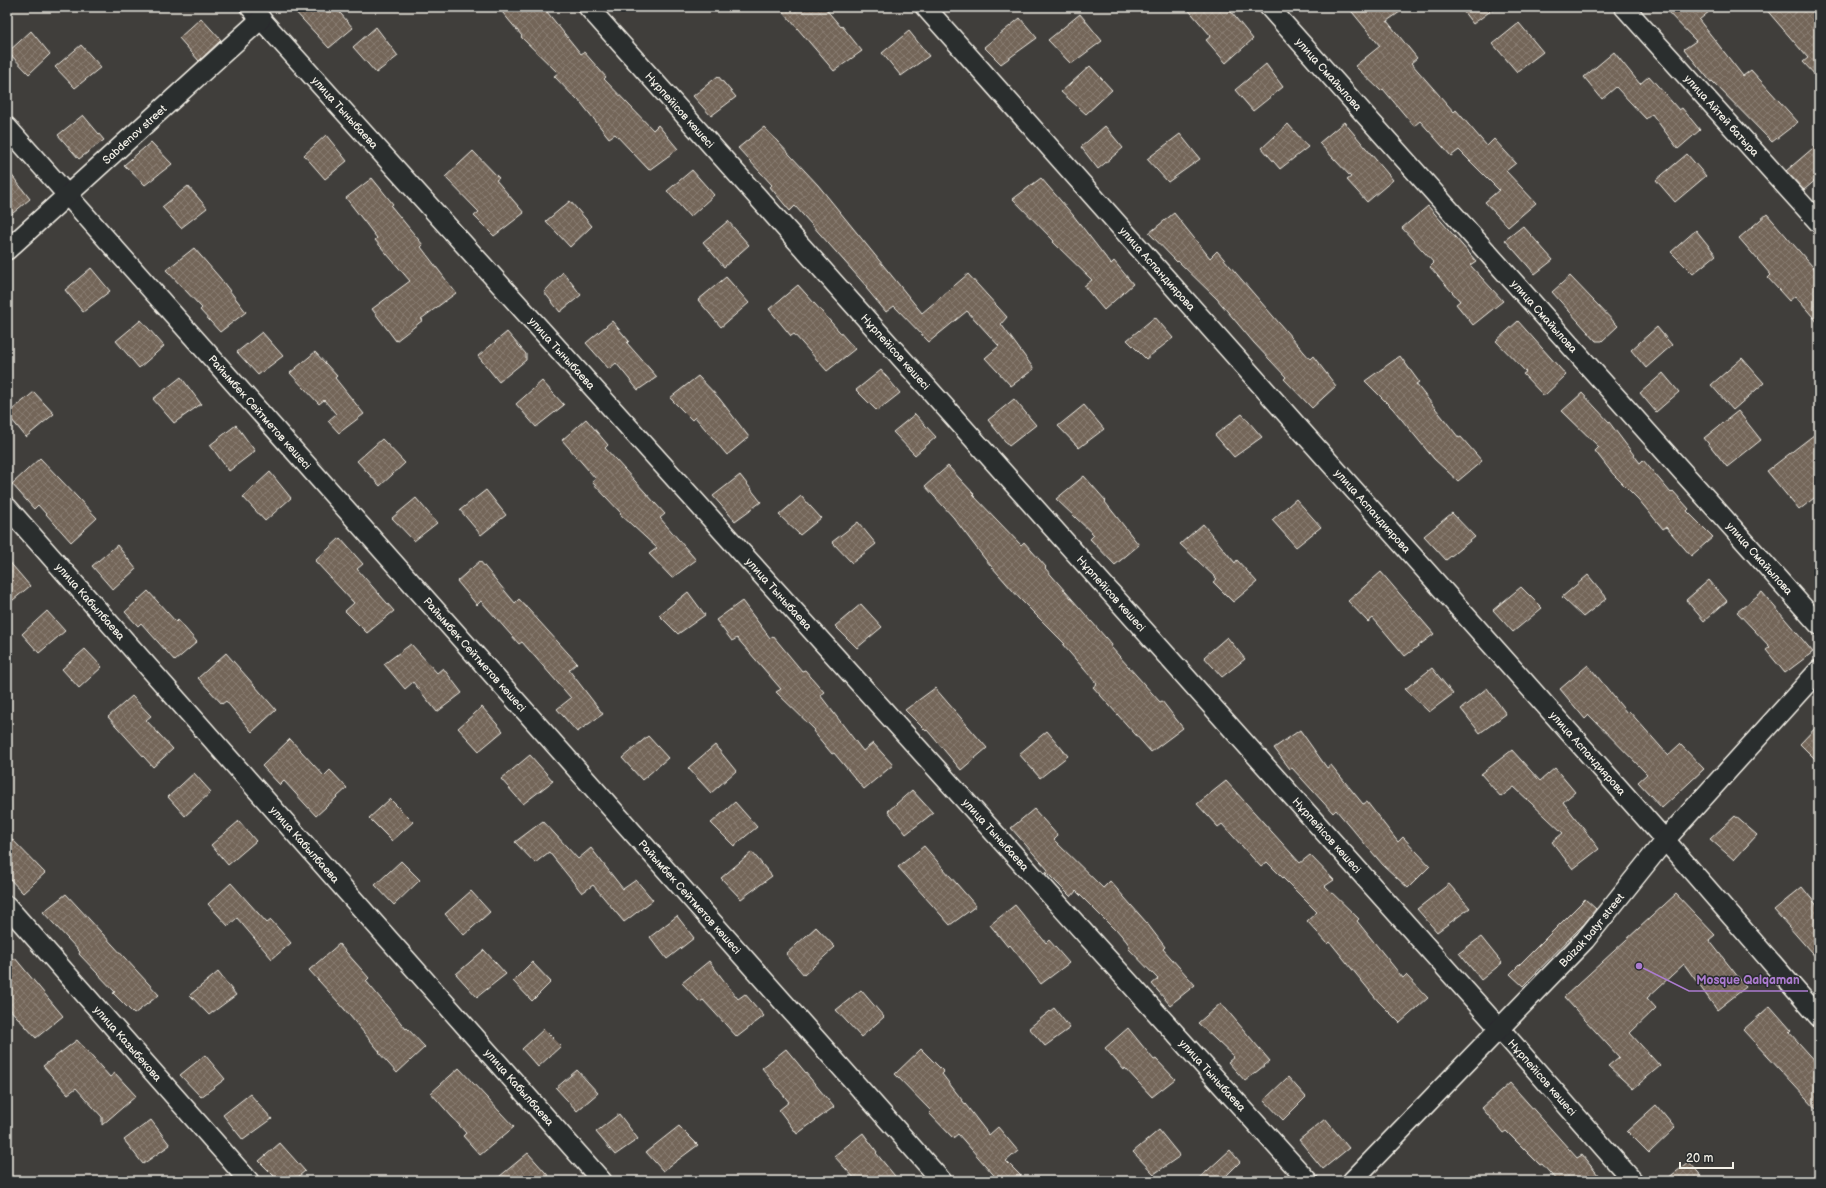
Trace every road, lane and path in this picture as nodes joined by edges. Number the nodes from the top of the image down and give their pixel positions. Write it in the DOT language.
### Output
graph roads {
  1 [pos="588,7"];
  2 [pos="925,7"];
  3 [pos="1269,7"];
  4 [pos="1624,7"];
  5 [pos="255,13"];
  6 [pos="7,127"];
  7 [pos="67,194"];
  8 [pos="1819,223"];
  9 [pos="7,250"];
  10 [pos="7,508"];
  11 [pos="1819,625"];
  12 [pos="1819,670"];
  13 [pos="1666,840"];
  14 [pos="7,906"];
  15 [pos="1819,1017"];
  16 [pos="1500,1029"];
  17 [pos="248,1181"];
  18 [pos="602,1181"];
  19 [pos="942,1181"];
  20 [pos="1308,1181"];
  21 [pos="1352,1181"];
  22 [pos="1633,1181"];
  1 -- 16 [label="street, Нұрпейісов көшесі"];
  2 -- 13 [label="street, улица Аспандиярова"];
  3 -- 11 [label="street, улица Смайылова"];
  4 -- 8 [label="street, улица Айтей батыра"];
  5 -- 7 [label="street, Sabdenov street"];
  5 -- 20 [label="street, улица Тыныбаева"];
  6 -- 7 [label="street, Райымбек Сейтметов көшесі"];
  7 -- 9 [label="street, Sabdenov street"];
  7 -- 19 [label="street, Райымбек Сейтметов көшесі"];
  10 -- 18 [label="street, улица Кабылбаева"];
  12 -- 13 [label="street, Baizak batyr street"];
  13 -- 15 [label="street, улица Аспандиярова"];
  13 -- 16 [label="street, Baizak batyr street"];
  14 -- 17 [label="street, улица Казыбекова"];
  16 -- 21 [label="street, Baizak batyr street"];
  16 -- 22 [label="street, Нұрпейісов көшесі"];
}
